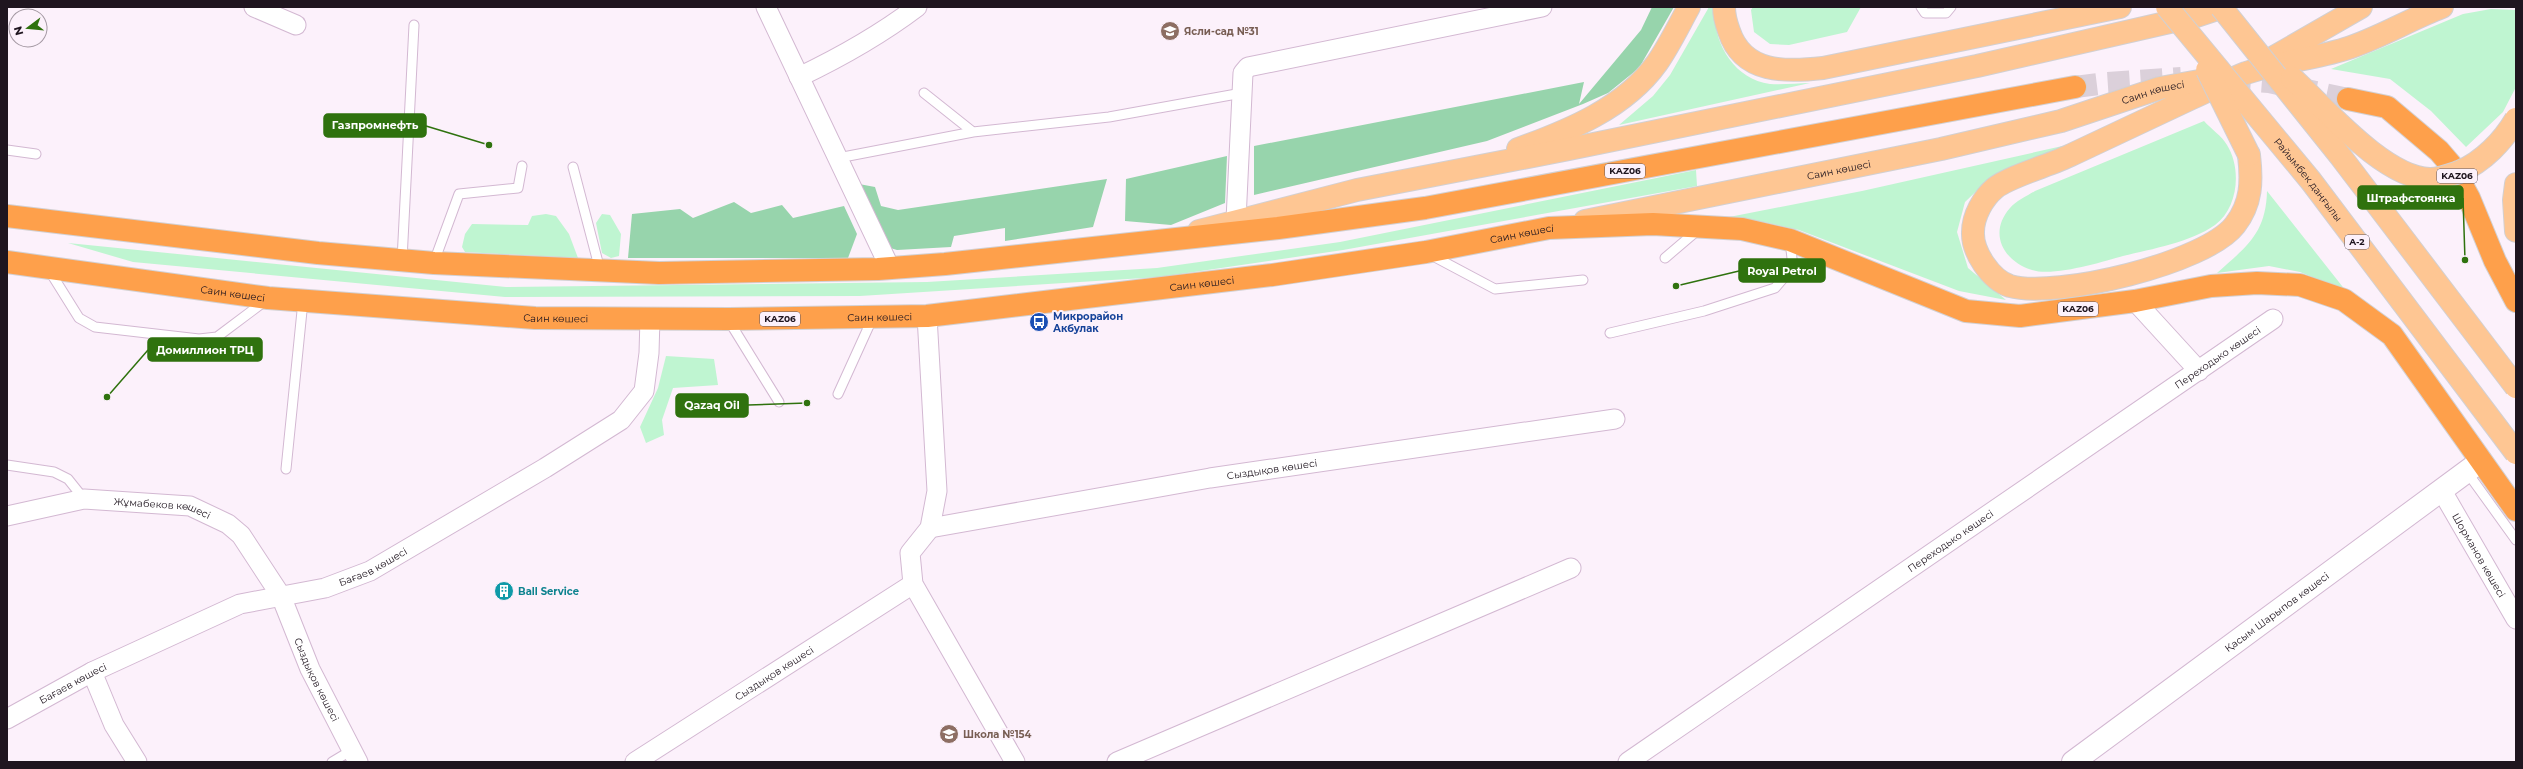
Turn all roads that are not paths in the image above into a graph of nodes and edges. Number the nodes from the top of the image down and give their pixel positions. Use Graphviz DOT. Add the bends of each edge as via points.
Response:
graph roads {
  1 [pos="254,7"];
  2 [pos="766,7"];
  3 [pos="917,7"];
  4 [pos="1542,7"];
  5 [pos="1689,7"];
  6 [pos="1724,7"];
  7 [pos="1921,7"];
  8 [pos="1951,7"];
  9 [pos="2120,7"];
  10 [pos="2168,7"];
  11 [pos="2222,7"];
  12 [pos="2361,7"];
  13 [pos="2442,7"];
  14 [pos="2085,11"];
  15 [pos="296,25"];
  16 [pos="414,25"];
  17 [pos="2241,30"];
  18 [pos="2190,37"];
  19 [pos="2246,73"];
  20 [pos="799,77"];
  21 [pos="2075,87"];
  22 [pos="924,92"];
  23 [pos="1242,93"];
  24 [pos="2348,99"];
  25 [pos="2516,119"];
  26 [pos="973,132"];
  27 [pos="7,150"];
  28 [pos="36,154"];
  29 [pos="838,158"];
  30 [pos="522,166"];
  31 [pos="573,167"];
  32 [pos="1458,170"];
  33 [pos="2516,184"];
  34 [pos="7,216"];
  35 [pos="1236,220"];
  36 [pos="1703,226"];
  37 [pos="1549,228"];
  38 [pos="2516,231"];
  39 [pos="1173,238"];
  40 [pos="1790,240"];
  41 [pos="1426,252"];
  42 [pos="1665,258"];
  43 [pos="402,260"];
  44 [pos="7,262"];
  45 [pos="434,263"];
  46 [pos="47,267"];
  47 [pos="890,268"];
  48 [pos="600,271"];
  49 [pos="1583,280"];
  50 [pos="268,298"];
  51 [pos="303,301"];
  52 [pos="2516,301"];
  53 [pos="2135,302"];
  54 [pos="927,316"];
  55 [pos="873,317"];
  56 [pos="650,318"];
  57 [pos="728,319"];
  58 [pos="2273,319"];
  59 [pos="1610,334"];
  60 [pos="2199,371"];
  61 [pos="2516,387"];
  62 [pos="838,394"];
  63 [pos="779,402"];
  64 [pos="1615,419"];
  65 [pos="2516,453"];
  66 [pos="7,465"];
  67 [pos="2474,467"];
  68 [pos="286,469"];
  69 [pos="2442,491"];
  70 [pos="84,499"];
  71 [pos="2516,510"];
  72 [pos="7,516"];
  73 [pos="930,528"];
  74 [pos="2516,540"];
  75 [pos="1571,568"];
  76 [pos="913,584"];
  77 [pos="281,596"];
  78 [pos="2516,619"];
  79 [pos="92,672"];
  80 [pos="7,719"];
  81 [pos="355,756"];
  82 [pos="137,762"];
  83 [pos="332,762"];
  84 [pos="635,762"];
  85 [pos="1015,762"];
  86 [pos="1117,762"];
  87 [pos="1628,762"];
  88 [pos="2073,762"];
  1 -- 15 [label="street"];
  2 -- 20 [label="street"];
  3 -- 20 [label="street" via="884,32 844,56"];
  4 -- 23 [label="street" via="1248,67 1243,73"];
  5 -- 32 [label="main road" via="1658,62 1629,93 1611,106 1579,124 1532,144"];
  6 -- 14 [label="main road" via="1732,41 1746,59 1761,65 1794,71 1823,68"];
  7 -- 8 [label="lane" via="1925,13 1946,13"];
  9 -- 14 [label="main road"];
  10 -- 18 [label="main road, Райымбек даңғылы, bridge"];
  11 -- 17 [label="main road, bridge"];
  11 -- 32 [label="main road" via="2196,16 1977,66"];
  12 -- 19 [label="main road, Саин көшесі"];
  13 -- 19 [label="main road" via="2347,48"];
  16 -- 43 [label="lane"];
  17 -- 25 [label="main road, bridge" via="2356,139 2383,162 2409,175 2430,179 2468,168 2490,151"];
  17 -- 61 [label="main road, bridge"];
  18 -- 19 [label="main road, bridge" via="2249,155 2251,192 2241,216 2224,237 2187,256 2090,284 2031,290 2007,285 1992,274 1981,260 1974,243 1973,230 1976,214 1986,197 1997,186 2048,167"];
  18 -- 65 [label="main road, Райымбек даңғылы / A-2, bridge" via="2311,181"];
  19 -- 37 [label="main road, Саин көшесі" via="2160,88 2061,120 1941,149"];
  20 -- 29 [label="street"];
  21 -- 39 [label="highway, KАZ06" via="1425,208 1278,228"];
  22 -- 26 [label="lane"];
  23 -- 26 [label="lane" via="1109,117"];
  23 -- 35 [label="street"];
  24 -- 52 [label="highway, KАZ06" via="2387,107 2417,130 2451,165 2469,198 2495,261"];
  26 -- 29 [label="lane"];
  27 -- 28 [label="lane"];
  29 -- 47 [label="street"];
  30 -- 45 [label="lane" via="518,188 459,194"];
  31 -- 48 [label="lane"];
  32 -- 35 [label="main road" via="1357,190"];
  33 -- 38 [label="main road"];
  34 -- 43 [label="highway, KАZ06" via="303,251"];
  35 -- 39 [label="main road"];
  36 -- 37 [label="highway, KАZ06" via="1653,224"];
  36 -- 40 [label="highway, KАZ06" via="1742,229"];
  36 -- 42 [label="lane"];
  37 -- 41 [label="highway, Саин көшесі / KАZ06"];
  39 -- 47 [label="highway, KАZ06"];
  40 -- 53 [label="highway, KАZ06" via="1966,311 2020,316"];
  40 -- 59 [label="lane" via="1793,267 1775,288 1704,311"];
  41 -- 49 [label="lane" via="1496,289"];
  41 -- 54 [label="highway, Саин көшесі / KАZ06" via="1272,275"];
  43 -- 45 [label="highway, KАZ06"];
  44 -- 46 [label="highway, Саин көшесі / KАZ06"];
  45 -- 48 [label="highway, KАZ06"];
  46 -- 50 [label="highway, Саин көшесі / KАZ06"];
  46 -- 50 [label="lane" via="79,318 95,327 200,339 217,337"];
  47 -- 48 [label="highway, KАZ06" via="659,273"];
  50 -- 51 [label="highway, Саин көшесі / KАZ06"];
  51 -- 56 [label="highway, Саин көшесі / KАZ06" via="535,318"];
  51 -- 68 [label="lane"];
  53 -- 60 [label="street"];
  53 -- 67 [label="highway, KАZ06" via="2211,286 2257,283 2300,285 2344,300 2392,335"];
  54 -- 55 [label="highway, Саин көшесі / KАZ06"];
  54 -- 73 [label="street" via="937,491"];
  55 -- 57 [label="highway, Саин көшесі / KАZ06"];
  55 -- 62 [label="lane"];
  56 -- 57 [label="highway, Саин көшесі / KАZ06"];
  56 -- 77 [label="street, Бағаев көшесі" via="644,392 621,420 370,571 325,588"];
  57 -- 63 [label="lane"];
  58 -- 60 [label="street, Переходько көшесі"];
  60 -- 87 [label="street, Переходько көшесі"];
  64 -- 73 [label="street, Сыздықов көшесі" via="1210,478"];
  66 -- 70 [label="lane" via="54,472 68,479"];
  67 -- 69 [label="street, Қасым Шарыпов көшесі"];
  67 -- 71 [label="highway, KАZ06"];
  67 -- 74 [label="lane"];
  69 -- 78 [label="street, Шорманов көшесі"];
  69 -- 88 [label="street, Қасым Шарыпов көшесі"];
  70 -- 72 [label="street, Жұмабеков көшесі"];
  70 -- 77 [label="street, Жұмабеков көшесі" via="190,506 228,524 241,535"];
  73 -- 76 [label="street" via="910,553"];
  75 -- 86 [label="street"];
  76 -- 84 [label="street, Сыздықов көшесі"];
  76 -- 85 [label="street"];
  77 -- 79 [label="street, Бағаев көшесі" via="240,604"];
  77 -- 81 [label="street, Сыздықов көшесі" via="310,669"];
  79 -- 80 [label="street, Бағаев көшесі"];
  79 -- 82 [label="street" via="114,725"];
  81 -- 83 [label="lane"];
}
